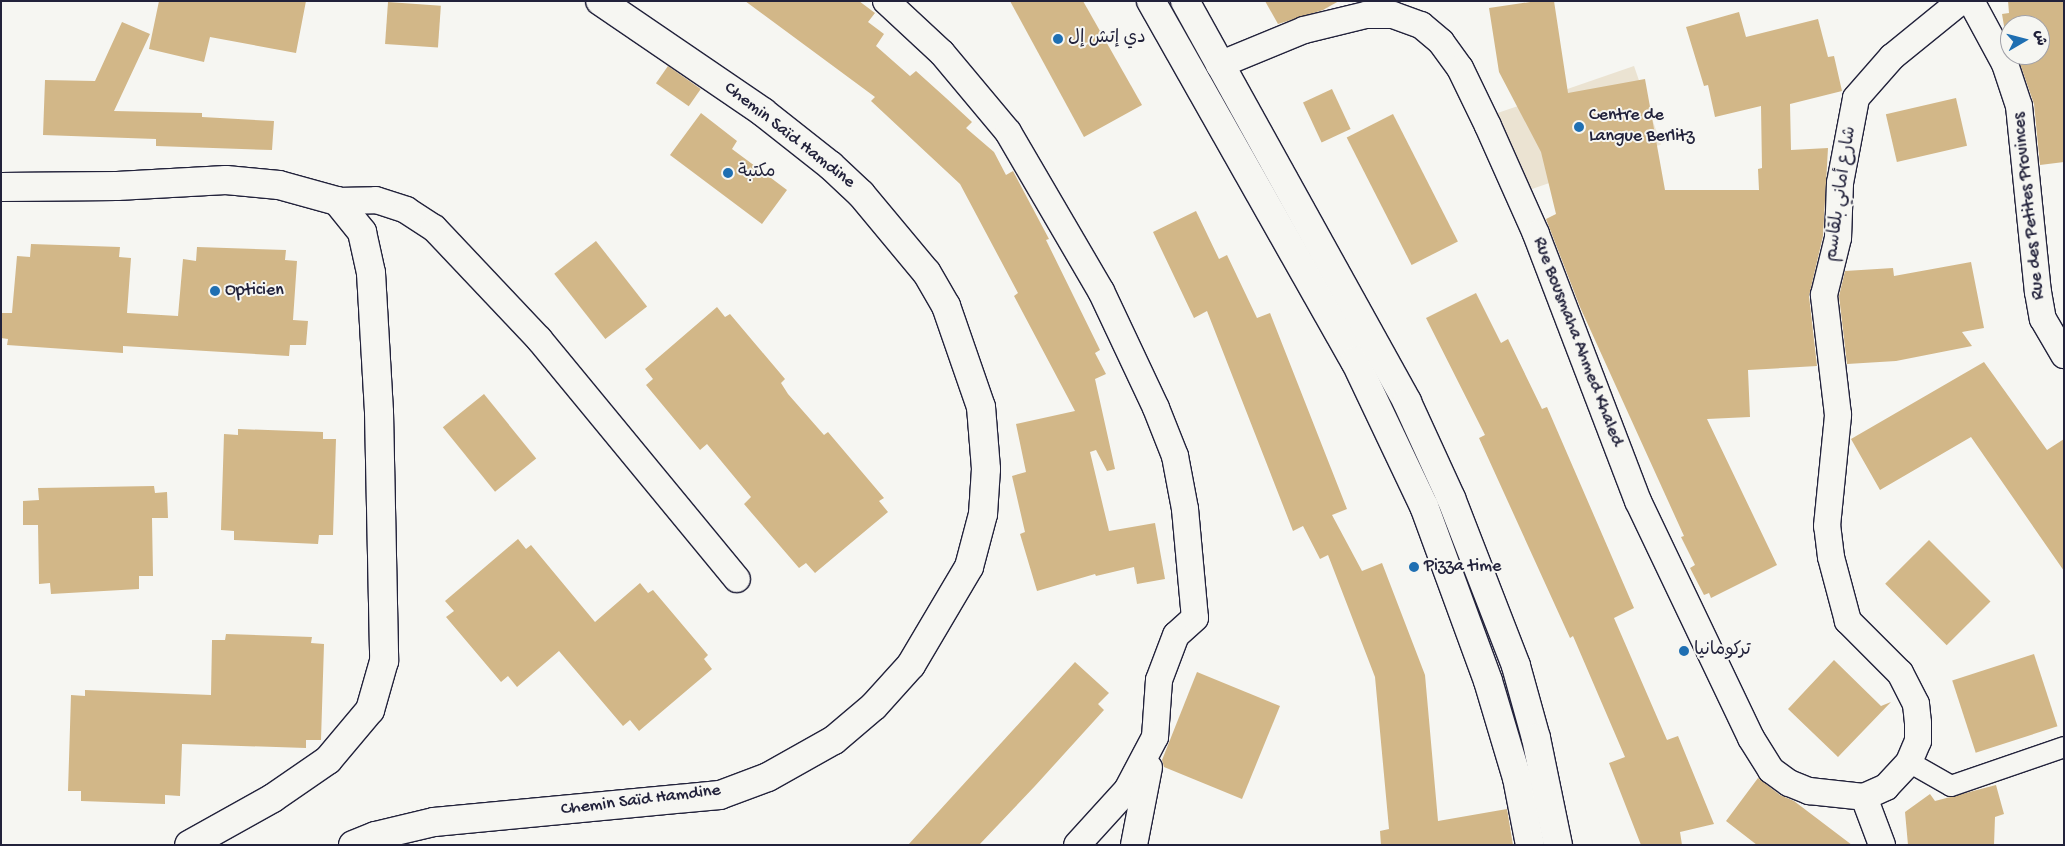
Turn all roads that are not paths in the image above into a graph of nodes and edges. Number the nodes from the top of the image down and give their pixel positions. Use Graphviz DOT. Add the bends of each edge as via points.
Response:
graph roads {
  1 [pos="600,1"];
  2 [pos="886,1"];
  3 [pos="1151,1"];
  4 [pos="1184,1"];
  5 [pos="1961,1"];
  6 [pos="1971,1"];
  7 [pos="1219,65"];
  8 [pos="1,188"];
  9 [pos="338,201"];
  10 [pos="2064,355"];
  11 [pos="736,579"];
  12 [pos="1155,738"];
  13 [pos="2064,747"];
  14 [pos="1909,762"];
  15 [pos="1864,797"];
  16 [pos="189,845"];
  17 [pos="353,845"];
  18 [pos="1077,845"];
  19 [pos="1134,845"];
  20 [pos="1530,845"];
  21 [pos="1558,845"];
  22 [pos="1882,845"];
  1 -- 17 [label="main road, Chemin Saïd Hamdine" via="764,112 830,164 868,201 926,272 946,306 981,407 986,469 983,514 969,567 912,665 874,706 834,740 768,777 720,794 434,822 374,836"];
  2 -- 12 [label="street" via="942,53 1008,132 1101,291 1175,456 1185,509 1195,618 1176,635 1159,680"];
  3 -- 20 [label="main road" via="1355,361 1424,506 1488,680 1517,778"];
  4 -- 7 [label="main road"];
  5 -- 14 [label="street, شارع أماني بلقاسم" via="1892,57 1856,98 1840,184 1838,238 1824,295 1838,414 1827,526 1832,557 1848,621 1900,673 1916,704 1918,741"];
  6 -- 10 [label="street, Rue des Petites Provinces" via="2005,64 2019,106 2038,292 2043,319"];
  7 -- 15 [label="street, Rue Bousmaha Ahmed Khaled" via="1304,30 1366,15 1393,15 1421,25 1441,42 1460,68 1496,144 1536,234 1638,501 1751,738 1771,770 1789,783 1808,791"];
  7 -- 21 [label="main road" via="1393,376 1452,498 1516,666 1536,738"];
  8 -- 9 [label="main road" via="226,180 279,185"];
  9 -- 11 [label="street" via="361,198 406,210 434,228 539,339"];
  9 -- 16 [label="main road" via="362,232 371,273 379,412 384,661 370,710 328,760 273,798"];
  12 -- 18 [label="street" via="1128,790"];
  12 -- 19 [label="street"];
  13 -- 14 [label="street" via="1952,786"];
  14 -- 15 [label="street, شارع أماني بلقاسم" via="1886,787"];
  15 -- 22 [label="street"];
}
